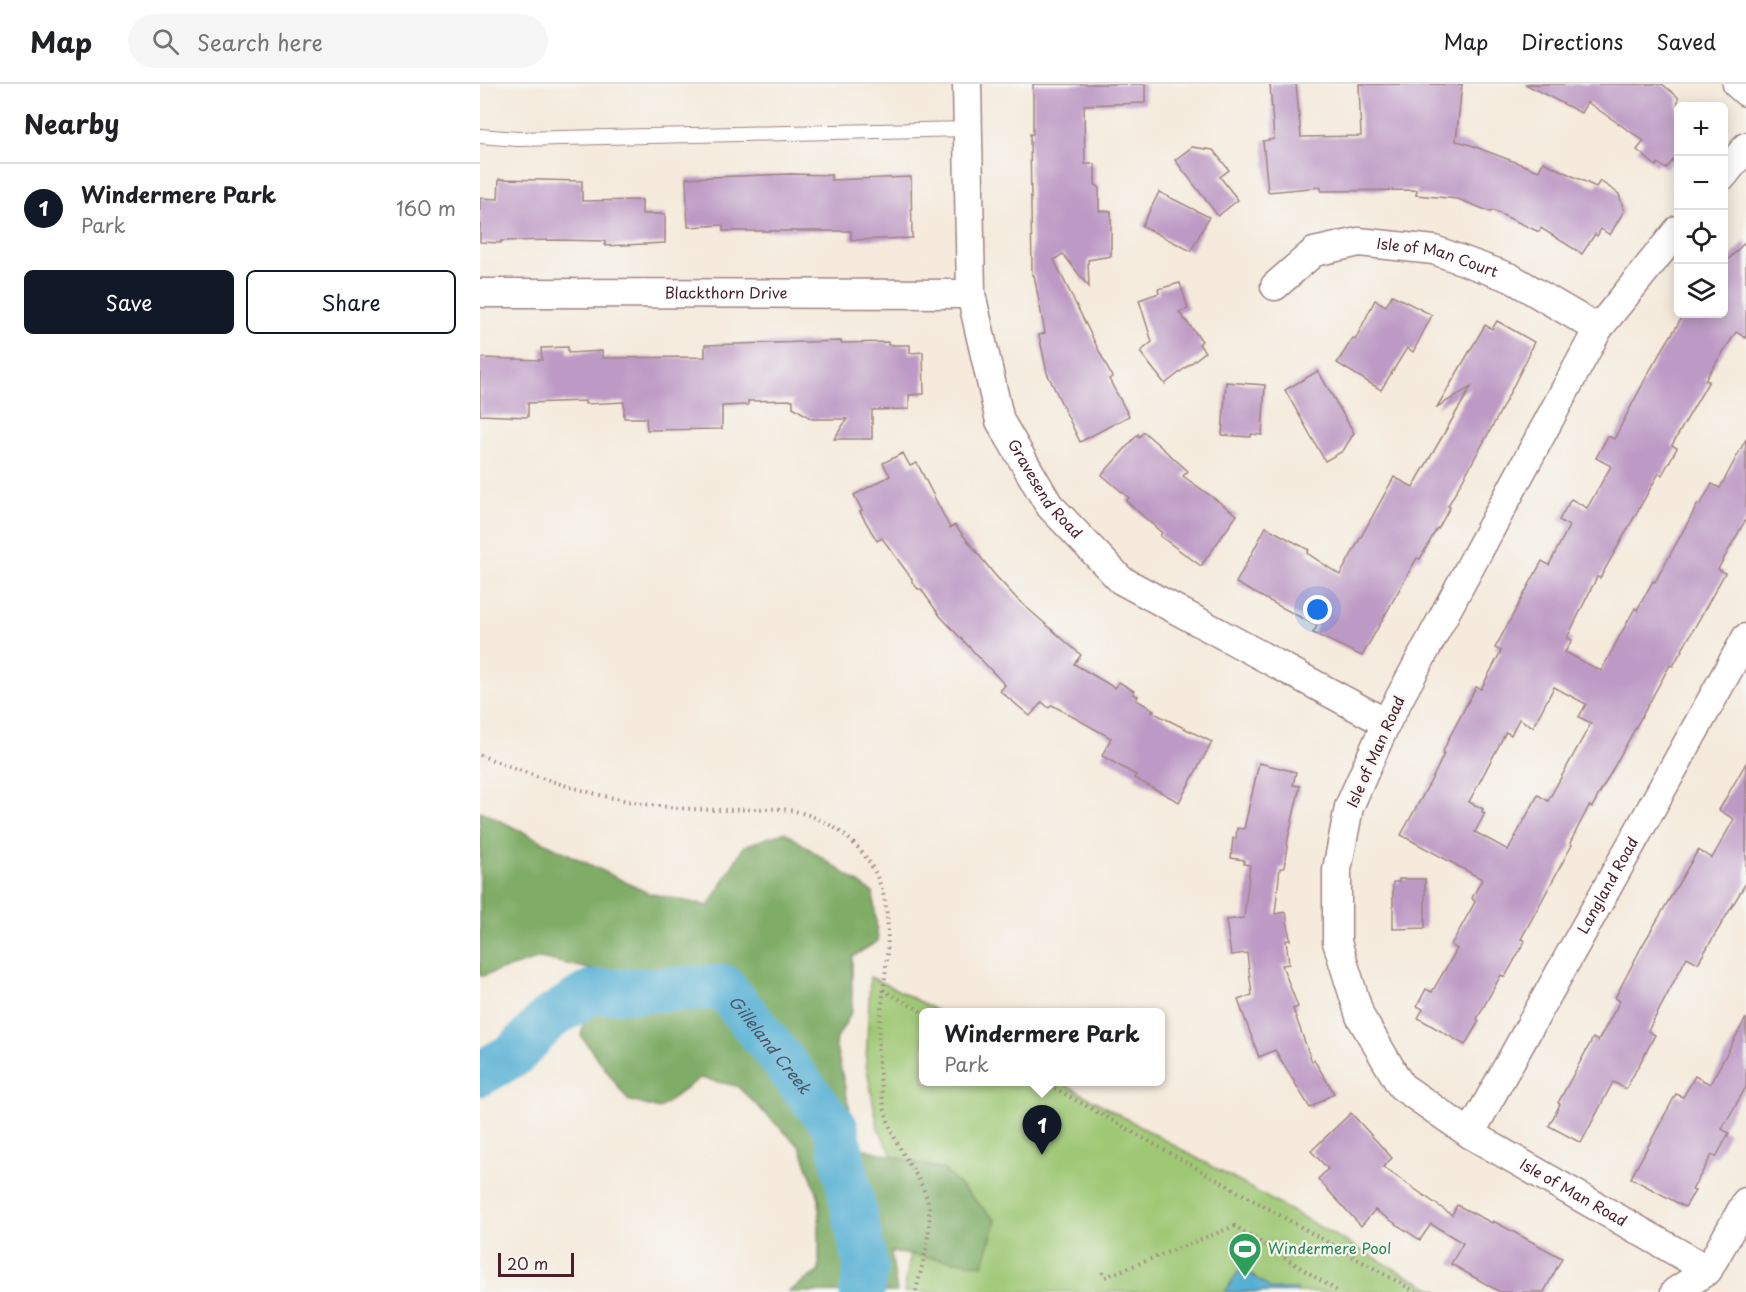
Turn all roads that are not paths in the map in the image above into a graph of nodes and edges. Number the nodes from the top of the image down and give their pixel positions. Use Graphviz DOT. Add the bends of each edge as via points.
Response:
graph roads {
  1 [pos="967,84"];
  2 [pos="1737,84"];
  3 [pos="1746,92"];
  4 [pos="967,129"];
  5 [pos="480,136"];
  6 [pos="1746,147"];
  7 [pos="1728,170"];
  8 [pos="1674,235"];
  9 [pos="1275,286"];
  10 [pos="480,293"];
  11 [pos="970,294"];
  12 [pos="1598,330"];
  13 [pos="1746,639"];
  14 [pos="1386,723"];
  15 [pos="1470,1134"];
  16 [pos="1746,1202"];
  17 [pos="1708,1270"];
  18 [pos="1675,1292"];
  1 -- 4 [label="street, Gravesend Road"];
  2 -- 3 [label="street"];
  4 -- 5 [label="lane" via="518,139"];
  4 -- 11 [label="street, Gravesend Road"];
  6 -- 7 [label="street"];
  8 -- 12 [label="street, Isle of Man Road"];
  9 -- 12 [label="street, Isle of Man Court" via="1314,252 1359,242 1434,250 1511,279"];
  10 -- 11 [label="street, Blackthorn Drive"];
  11 -- 14 [label="street, Gravesend Road" via="1000,421 1049,505 1121,580"];
  12 -- 14 [label="street, Isle of Man Road"];
  13 -- 15 [label="street, Langland Road"];
  14 -- 15 [label="street, Isle of Man Road" via="1349,807 1337,870 1337,942 1360,1016 1401,1086"];
  15 -- 17 [label="street, Isle of Man Road"];
  16 -- 17 [label="street"];
  17 -- 18 [label="street"];
}
